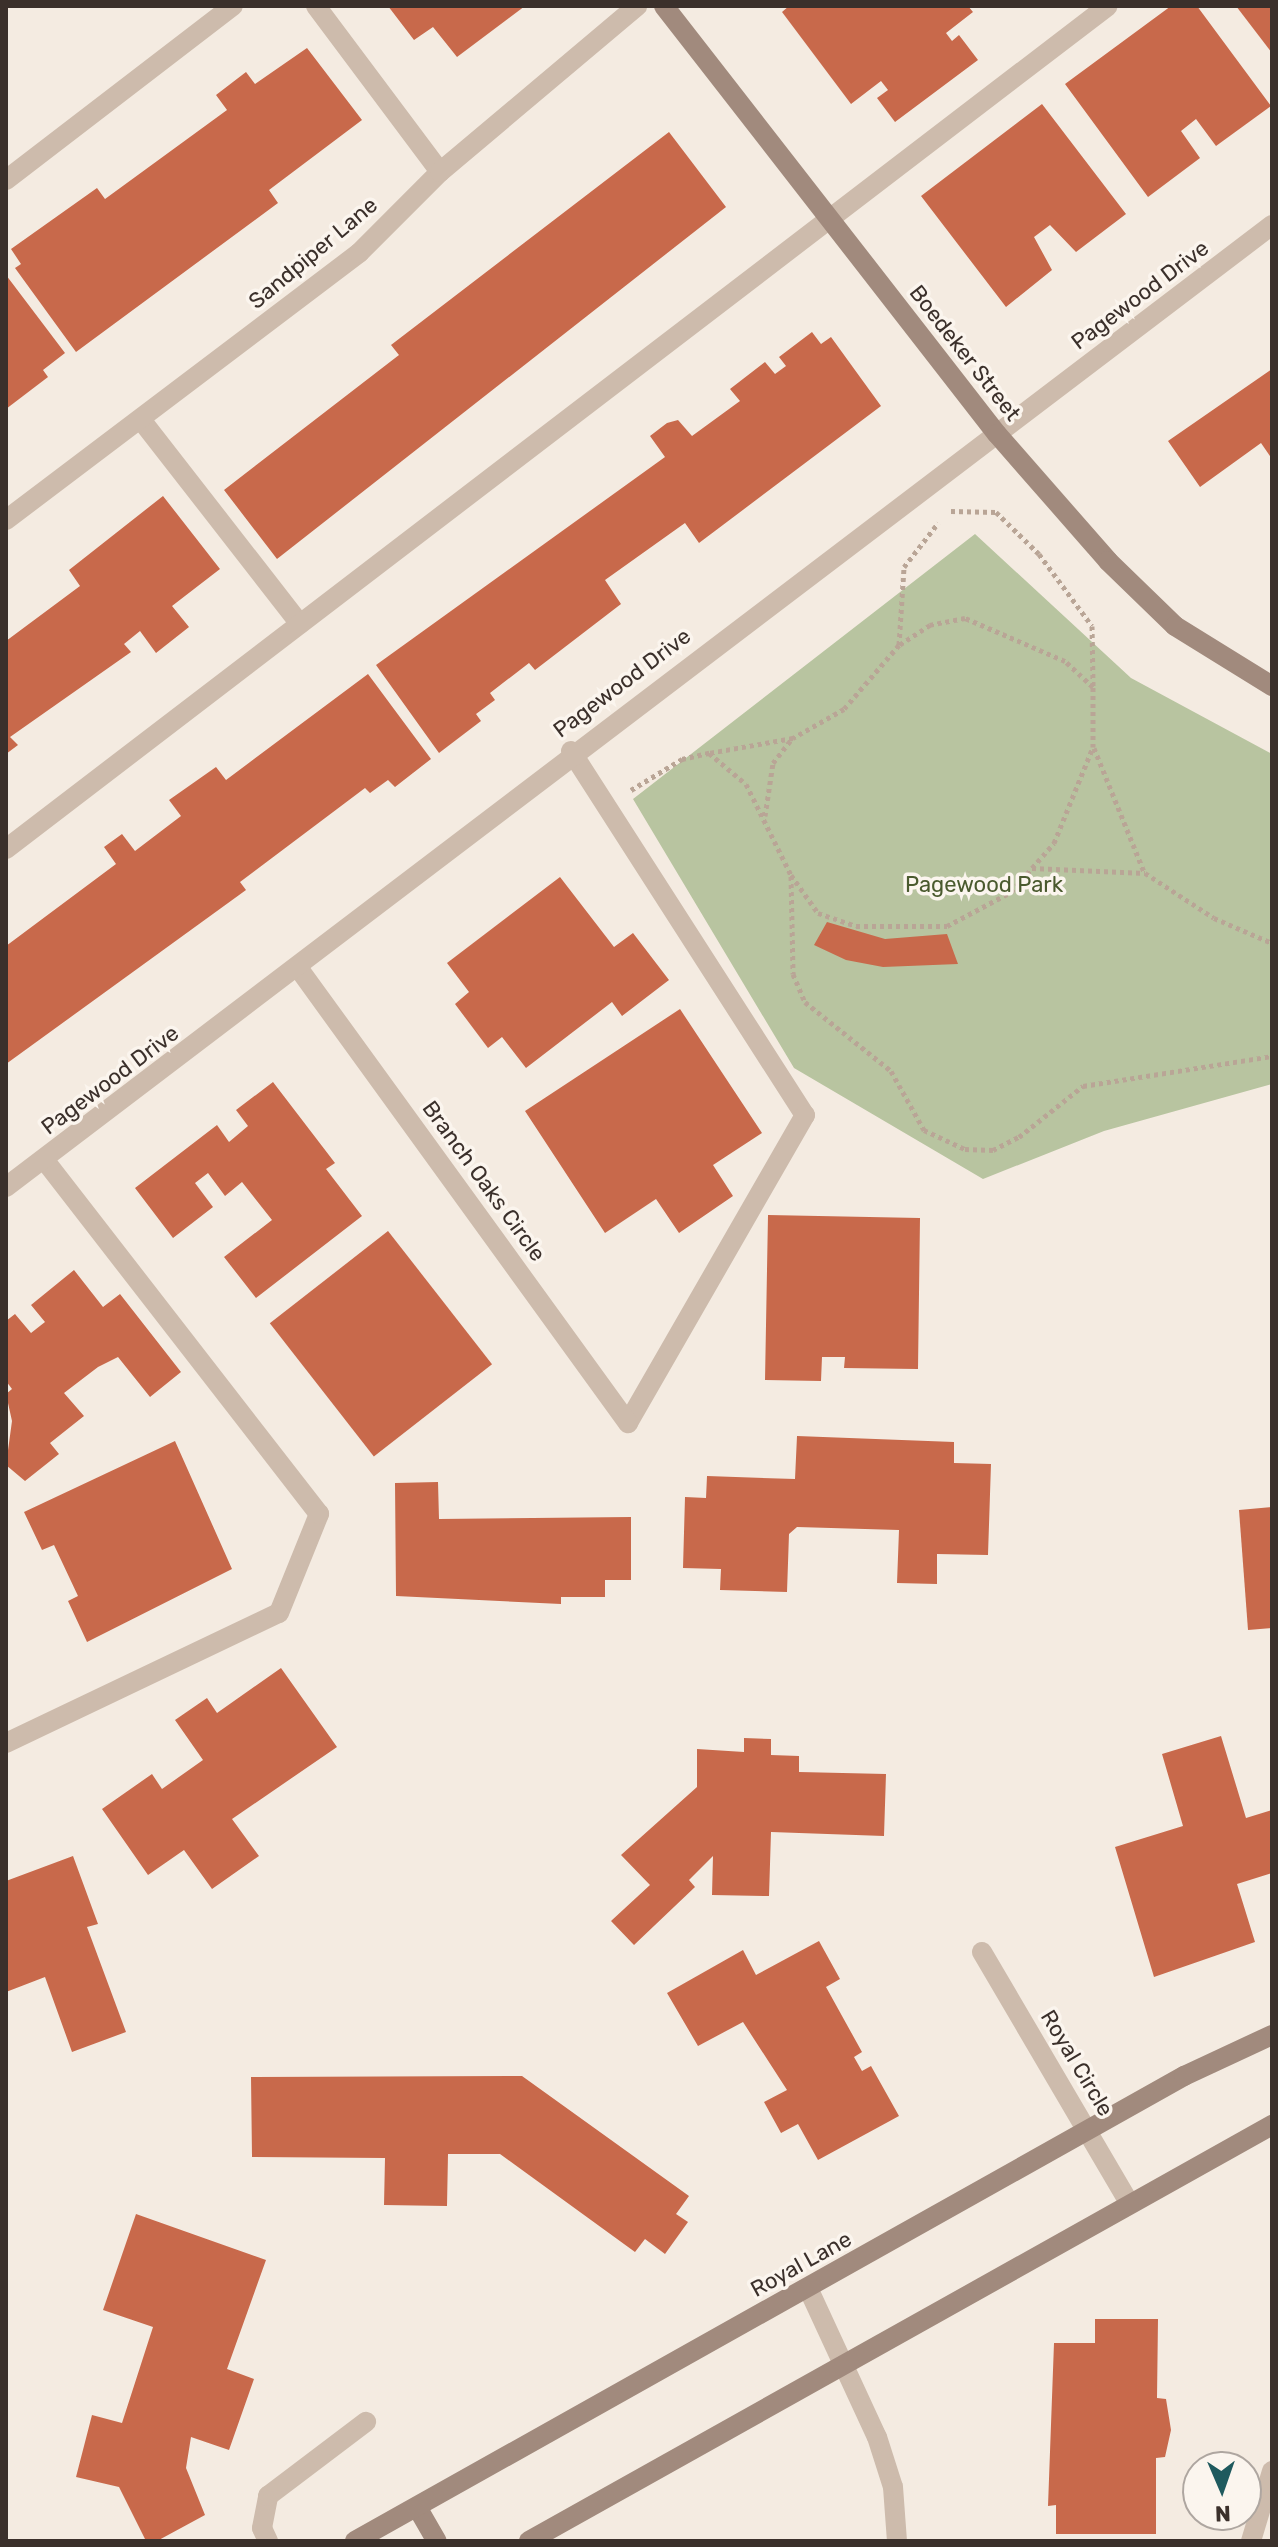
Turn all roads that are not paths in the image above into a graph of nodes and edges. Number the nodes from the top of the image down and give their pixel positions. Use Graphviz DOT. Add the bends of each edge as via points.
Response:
graph roads {
  1 [pos="233,6"];
  2 [pos="316,6"];
  3 [pos="637,6"];
  4 [pos="664,6"];
  5 [pos="1108,6"];
  6 [pos="440,172"];
  7 [pos="6,180"];
  8 [pos="831,221"];
  9 [pos="1272,225"];
  10 [pos="142,421"];
  11 [pos="997,434"];
  12 [pos="6,520"];
  13 [pos="300,624"];
  14 [pos="1272,686"];
  15 [pos="571,751"];
  16 [pos="6,849"];
  17 [pos="299,969"];
  18 [pos="44,1159"];
  19 [pos="6,1187"];
  20 [pos="6,1743"];
  21 [pos="982,1952"];
  22 [pos="1272,2035"];
  23 [pos="1272,2125"];
  24 [pos="1090,2130"];
  25 [pos="1128,2201"];
  26 [pos="808,2288"];
  27 [pos="847,2361"];
  28 [pos="366,2422"];
  29 [pos="1272,2471"];
  30 [pos="417,2507"];
  31 [pos="268,2541"];
  32 [pos="355,2541"];
  33 [pos="437,2541"];
  34 [pos="529,2541"];
  35 [pos="897,2541"];
  36 [pos="1251,2541"];
  1 -- 7 [label="street"];
  2 -- 6 [label="street"];
  3 -- 6 [label="street, Sandpiper Lane"];
  4 -- 8 [label="main road, Boedeker Street"];
  5 -- 8 [label="street"];
  6 -- 10 [label="street, Sandpiper Lane" via="359,253"];
  8 -- 11 [label="main road, Boedeker Street"];
  8 -- 13 [label="street"];
  9 -- 11 [label="street, Pagewood Drive"];
  10 -- 12 [label="street, Sandpiper Lane"];
  10 -- 13 [label="street"];
  11 -- 14 [label="main road, Boedeker Street" via="1175,626"];
  11 -- 15 [label="street, Pagewood Drive"];
  13 -- 16 [label="street"];
  15 -- 17 [label="street, Pagewood Drive"];
  15 -- 17 [label="street, Branch Oaks Circle" via="805,1115 628,1423"];
  17 -- 18 [label="street, Pagewood Drive"];
  18 -- 19 [label="street, Pagewood Drive"];
  18 -- 20 [label="street" via="319,1514 279,1613"];
  21 -- 24 [label="street, Royal Circle"];
  22 -- 24 [label="main road, Royal Lane"];
  23 -- 25 [label="main road"];
  24 -- 25 [label="street, Royal Circle"];
  24 -- 26 [label="main road, Royal Lane"];
  25 -- 27 [label="main road"];
  26 -- 27 [label="street"];
  26 -- 30 [label="main road, Royal Lane"];
  27 -- 34 [label="main road"];
  27 -- 35 [label="street" via="893,2487"];
  28 -- 31 [label="street" via="268,2496 262,2528"];
  29 -- 36 [label="street"];
  30 -- 32 [label="main road, Royal Lane"];
  30 -- 33 [label="main road"];
}
